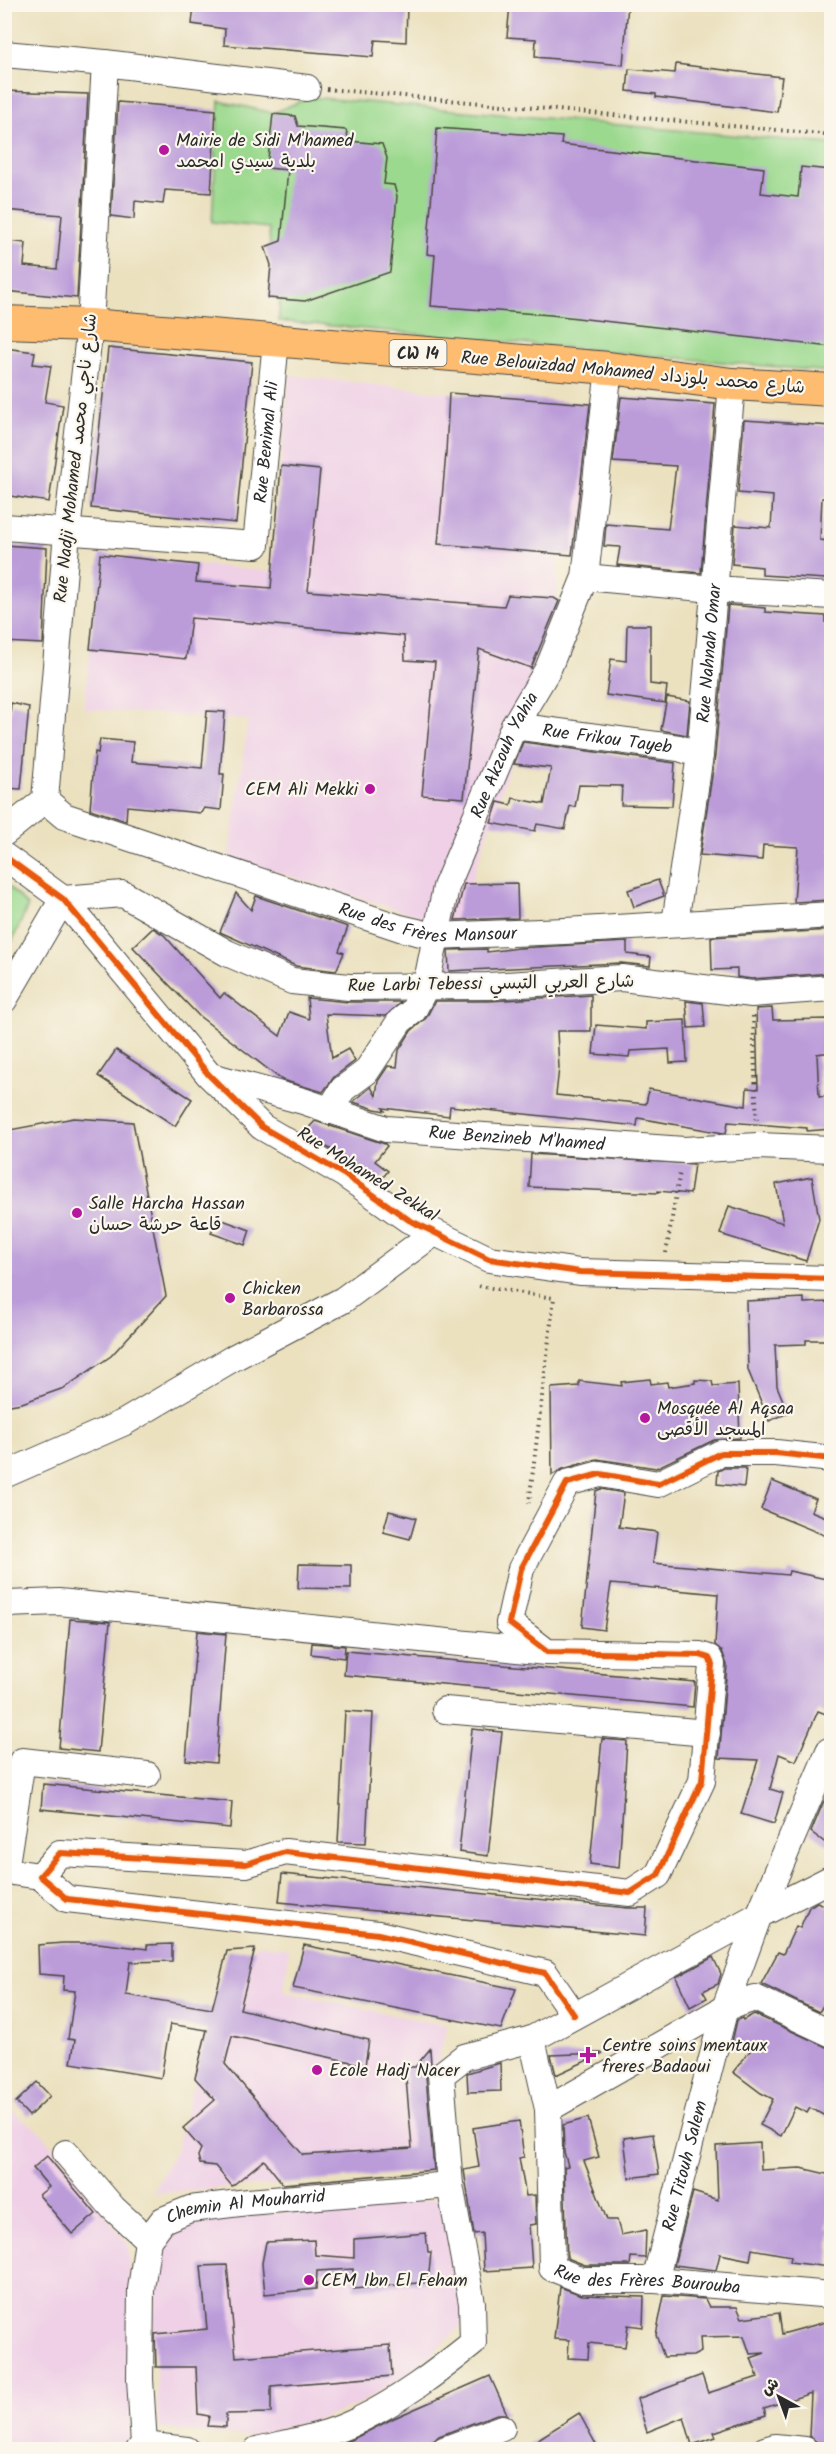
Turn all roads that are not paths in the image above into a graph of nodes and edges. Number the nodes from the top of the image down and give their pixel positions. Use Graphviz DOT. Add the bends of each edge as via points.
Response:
graph roads {
  1 [pos="4,54"];
  2 [pos="105,63"];
  3 [pos="307,88"];
  4 [pos="4,322"];
  5 [pos="90,325"];
  6 [pos="276,341"];
  7 [pos="609,368"];
  8 [pos="732,384"];
  9 [pos="831,390"];
  10 [pos="4,527"];
  11 [pos="67,532"];
  12 [pos="585,577"];
  13 [pos="714,589"];
  14 [pos="831,596"];
  15 [pos="514,726"];
  16 [pos="700,755"];
  17 [pos="45,800"];
  18 [pos="4,833"];
  19 [pos="4,856"];
  20 [pos="63,899"];
  21 [pos="831,915"];
  22 [pos="675,923"];
  23 [pos="434,936"];
  24 [pos="426,986"];
  25 [pos="831,988"];
  26 [pos="4,1000"];
  27 [pos="209,1075"];
  28 [pos="329,1111"];
  29 [pos="831,1149"];
  30 [pos="434,1233"];
  31 [pos="831,1279"];
  32 [pos="831,1459"];
  33 [pos="4,1474"];
  34 [pos="4,1606"];
  35 [pos="547,1652"];
  36 [pos="445,1710"];
  37 [pos="707,1733"];
  38 [pos="830,1749"];
  39 [pos="147,1775"];
  40 [pos="40,1876"];
  41 [pos="831,1878"];
  42 [pos="759,1915"];
  43 [pos="726,2008"];
  44 [pos="574,2015"];
  45 [pos="831,2034"];
  46 [pos="531,2039"];
  47 [pos="548,2109"];
  48 [pos="66,2153"];
  49 [pos="450,2186"];
  50 [pos="148,2240"];
  51 [pos="655,2280"];
  52 [pos="831,2295"];
  53 [pos="502,2428"];
  54 [pos="141,2447"];
  55 [pos="187,2450"];
  56 [pos="257,2450"];
  57 [pos="444,2450"];
  58 [pos="765,2450"];
  59 [pos="805,2450"];
  1 -- 2 [label="street"];
  2 -- 3 [label="street"];
  2 -- 5 [label="street, Rue Nadji Mohamed شارع ناجي محمد"];
  4 -- 5 [label="main road, Rue Belouizdad Mohamed شارع محمد بلوزداد / CW 14"];
  5 -- 6 [label="main road, Rue Belouizdad Mohamed شارع محمد بلوزداد / CW 14"];
  5 -- 11 [label="street, Rue Nadji Mohamed شارع ناجي محمد"];
  6 -- 7 [label="main road, Rue Belouizdad Mohamed شارع محمد بلوزداد / CW 14"];
  6 -- 11 [label="street, Rue Benimal Ali" via="256,545"];
  7 -- 8 [label="main road, Rue Belouizdad Mohamed شارع محمد بلوزداد / CW 14"];
  7 -- 12 [label="street, Rue Akzouh Yahia"];
  8 -- 9 [label="main road, Rue Belouizdad Mohamed شارع محمد بلوزداد / CW 14"];
  8 -- 13 [label="street, Rue Nahnah Omar"];
  10 -- 11 [label="street"];
  11 -- 17 [label="street, Rue Nadji Mohamed شارع ناجي محمد"];
  12 -- 13 [label="street"];
  12 -- 15 [label="street, Rue Akzouh Yahia" via="548,669"];
  13 -- 14 [label="street"];
  13 -- 16 [label="street, Rue Nahnah Omar"];
  15 -- 16 [label="street, Rue Frikou Tayeb" via="679,748"];
  15 -- 23 [label="street, Rue Akzouh Yahia" via="446,887"];
  16 -- 22 [label="street, Rue Nahnah Omar"];
  17 -- 18 [label="street"];
  17 -- 23 [label="street, Rue des Frères Mansour" via="64,816"];
  19 -- 20 [label="street, Rue Mohamed Zekkal"];
  20 -- 24 [label="street, Rue Larbi Tebessi شارع العربي التبسي" via="123,894 227,953 292,981 349,987"];
  20 -- 26 [label="street"];
  20 -- 27 [label="street, Rue Mohamed Zekkal"];
  21 -- 22 [label="street, Rue des Frères Mansour"];
  22 -- 23 [label="street, Rue des Frères Mansour"];
  23 -- 24 [label="street, Rue Akzouh Yahia"];
  24 -- 25 [label="street, Rue Larbi Tebessi شارع العربي التبسي" via="622,978 752,994"];
  24 -- 28 [label="street, Rue Akzouh Yahia" via="413,1011 400,1021 366,1072 343,1089"];
  27 -- 28 [label="street, Rue Benzineb M'hamed"];
  27 -- 30 [label="street, Rue Mohamed Zekkal" via="262,1127"];
  28 -- 29 [label="street, Rue Benzineb M'hamed" via="386,1129 684,1150 758,1146"];
  30 -- 31 [label="street, Rue Mohamed Zekkal" via="489,1259 580,1272"];
  30 -- 33 [label="street" via="343,1300 235,1357 125,1422"];
  32 -- 35 [label="street" via="721,1452 658,1484 600,1474 567,1483 521,1569 509,1623"];
  34 -- 35 [label="street" via="58,1602"];
  35 -- 37 [label="street" via="709,1658 712,1664"];
  36 -- 37 [label="street"];
  37 -- 40 [label="street" via="702,1781 663,1865 657,1875 630,1893 285,1852 246,1864 60,1853"];
  38 -- 42 [label="street, Rue Titouh Salem"];
  39 -- 40 [label="street" via="22,1761 4,1871"];
  40 -- 44 [label="street" via="67,1899 378,1934 545,1973"];
  41 -- 42 [label="street"];
  42 -- 43 [label="street, Rue Titouh Salem"];
  42 -- 44 [label="street"];
  43 -- 45 [label="street" via="755,1998"];
  43 -- 47 [label="street"];
  43 -- 51 [label="street, Rue Titouh Salem"];
  44 -- 46 [label="street"];
  46 -- 47 [label="street, Rue des Frères Bourouba"];
  46 -- 49 [label="street" via="464,2057 441,2076"];
  47 -- 51 [label="street, Rue des Frères Bourouba" via="552,2268 582,2280"];
  48 -- 50 [label="street" via="113,2208"];
  49 -- 50 [label="street, Chemin Al Mouharrid" via="190,2210 163,2220"];
  49 -- 56 [label="street" via="472,2303 472,2343 425,2381 358,2421"];
  50 -- 54 [label="street, Chemin Al Mouharrid" via="141,2289"];
  51 -- 52 [label="street, Rue des Frères Bourouba"];
  53 -- 57 [label="street"];
  54 -- 55 [label="street, Chemin Al Mouharrid"];
  58 -- 59 [label="street"];
}
